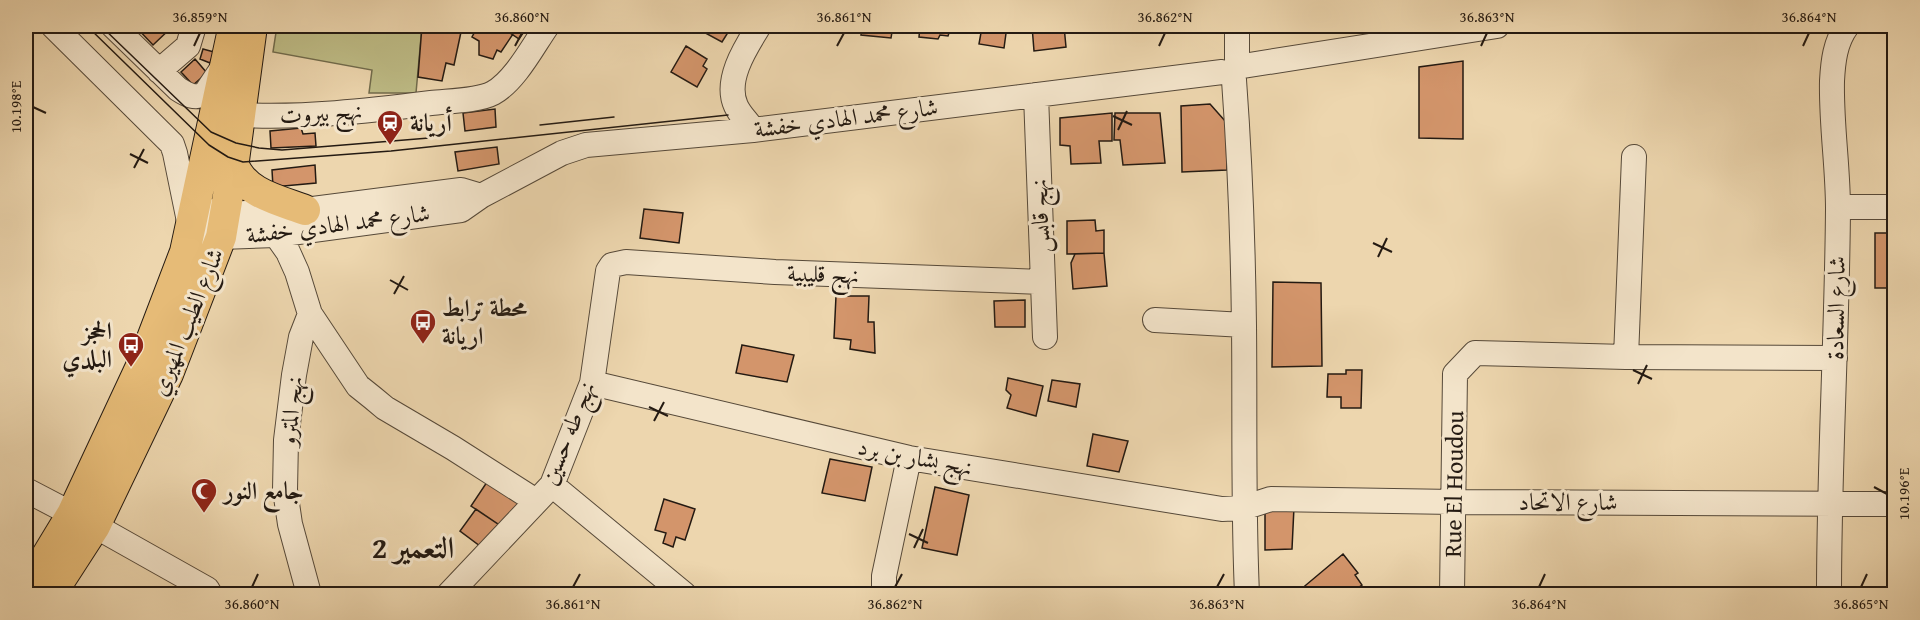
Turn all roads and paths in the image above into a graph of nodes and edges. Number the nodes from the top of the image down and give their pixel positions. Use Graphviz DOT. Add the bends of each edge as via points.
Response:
graph roads {
  1 [pos="53,26"];
  2 [pos="113,26"];
  3 [pos="194,26"];
  4 [pos="233,26"];
  5 [pos="252,26"];
  6 [pos="547,26"];
  7 [pos="759,26"];
  8 [pos="1237,26"];
  9 [pos="1497,26"];
  10 [pos="1847,26"];
  11 [pos="227,60"];
  12 [pos="1234,69"];
  13 [pos="159,70"];
  14 [pos="1036,95"];
  15 [pos="240,115"];
  16 [pos="753,130"];
  17 [pos="1634,157"];
  18 [pos="233,163"];
  19 [pos="481,196"];
  20 [pos="1838,207"];
  21 [pos="1894,207"];
  22 [pos="305,210"];
  23 [pos="193,220"];
  24 [pos="223,225"];
  25 [pos="276,235"];
  26 [pos="608,271"];
  27 [pos="1042,282"];
  28 [pos="310,314"];
  29 [pos="1155,320"];
  30 [pos="1244,325"];
  31 [pos="1045,337"];
  32 [pos="1626,357"];
  33 [pos="1835,358"];
  34 [pos="592,383"];
  35 [pos="909,458"];
  36 [pos="26,490"];
  37 [pos="544,493"];
  38 [pos="1454,502"];
  39 [pos="1829,503"];
  40 [pos="1894,504"];
  41 [pos="1243,508"];
  42 [pos="83,520"];
  43 [pos="26,590"];
  44 [pos="51,594"];
  45 [pos="210,594"];
  46 [pos="309,594"];
  47 [pos="449,594"];
  48 [pos="684,594"];
  49 [pos="884,594"];
  50 [pos="1247,594"];
  51 [pos="1452,594"];
  52 [pos="1829,594"];
  1 -- 23 [label="street" via="172,144"];
  2 -- 13 [label="street"];
  3 -- 13 [label="street" via="188,46"];
  4 -- 11 [label="main road, شارع الطيب المهيري"];
  5 -- 15 [label="main road, شارع الطيب المهيري"];
  6 -- 15 [label="street, نهج بيروت" via="509,80 491,94 335,115"];
  7 -- 16 [label="street" via="738,64 733,97"];
  8 -- 12 [label="street"];
  9 -- 12 [label="street, شارع محمد الهادي خفشة"];
  10 -- 20 [label="street, شارع السعادة" via="1835,52 1832,82"];
  11 -- 13 [label="street" via="200,97 185,94"];
  11 -- 23 [label="main road, شارع الطيب المهيري"];
  12 -- 14 [label="street, شارع محمد الهادي خفشة"];
  12 -- 30 [label="street"];
  14 -- 16 [label="street, شارع محمد الهادي خفشة"];
  14 -- 27 [label="street, نهج قابس"];
  15 -- 18 [label="main road, شارع الطيب المهيري"];
  16 -- 19 [label="street, شارع محمد الهادي خفشة" via="586,145 562,153"];
  17 -- 32 [label="street"];
  18 -- 22 [label="main road" via="241,179 256,191"];
  18 -- 24 [label="main road, شارع الطيب المهيري"];
  19 -- 22 [label="street, شارع محمد الهادي خفشة" via="462,190"];
  19 -- 25 [label="street, شارع محمد الهادي خفشة" via="460,210"];
  20 -- 21 [label="street"];
  20 -- 33 [label="street, شارع السعادة"];
  22 -- 24 [label="street, شارع محمد الهادي خفشة"];
  23 -- 24 [label="street, شارع محمد الهادي خفشة"];
  23 -- 42 [label="main road, شارع الطيب المهيري" via="185,252"];
  24 -- 25 [label="street, شارع محمد الهادي خفشة"];
  24 -- 42 [label="main road, شارع الطيب المهيري" via="168,374"];
  25 -- 28 [label="street" via="297,272"];
  26 -- 27 [label="street, نهج قليبية" via="612,265 626,261 775,272"];
  26 -- 34 [label="street, نهج طه حسين"];
  27 -- 31 [label="street, نهج قابس"];
  28 -- 37 [label="street" via="358,386 385,408 453,448"];
  28 -- 46 [label="street, نهج المترو" via="294,375 285,490"];
  29 -- 30 [label="street"];
  30 -- 41 [label="street"];
  32 -- 33 [label="street"];
  32 -- 38 [label="street, Rue El Houdou" via="1475,353 1455,374"];
  33 -- 39 [label="street, شارع السعادة"];
  34 -- 35 [label="street, نهج بشار بن برد"];
  34 -- 37 [label="street, نهج طه حسين"];
  35 -- 41 [label="street, نهج بشار بن برد" via="1200,506"];
  35 -- 49 [label="street" via="884,576"];
  36 -- 42 [label="street"];
  37 -- 47 [label="street, نهج طه حسين"];
  37 -- 48 [label="street"];
  38 -- 39 [label="street, شارع الاتحاد"];
  38 -- 41 [label="street, شارع الاتحاد" via="1271,499"];
  38 -- 51 [label="street, Rue El Houdou"];
  39 -- 40 [label="street, شارع الاتحاد"];
  39 -- 52 [label="street, شارع السعادة"];
  41 -- 50 [label="street"];
  42 -- 43 [label="main road, شارع الطيب المهيري"];
  42 -- 44 [label="main road, شارع الطيب المهيري"];
  42 -- 45 [label="street"];
}
